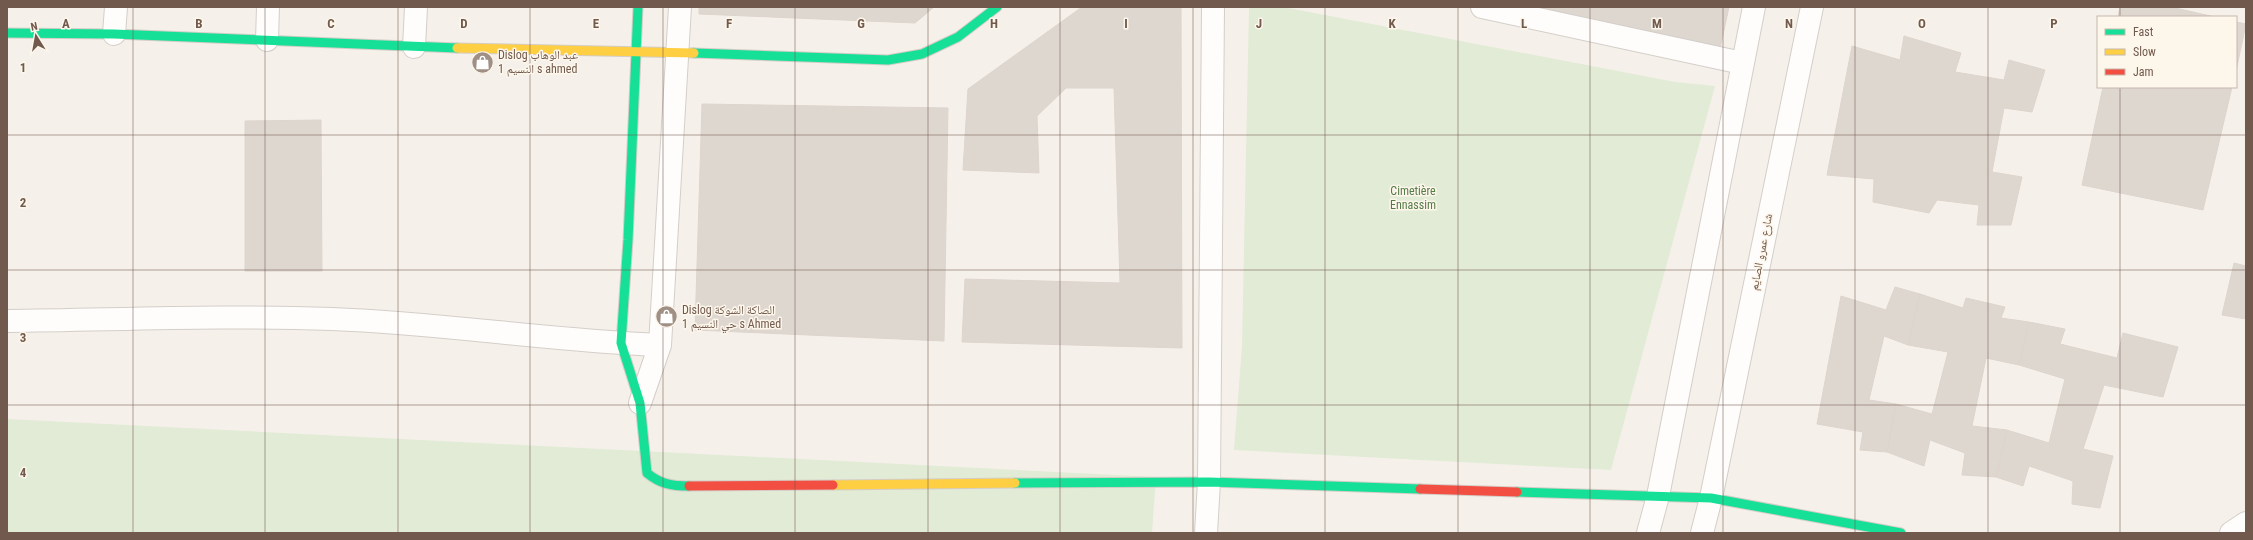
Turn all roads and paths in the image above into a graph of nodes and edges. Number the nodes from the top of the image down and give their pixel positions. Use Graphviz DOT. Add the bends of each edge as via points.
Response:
graph roads {
  1 [pos="116,7"];
  2 [pos="268,7"];
  3 [pos="416,7"];
  4 [pos="638,7"];
  5 [pos="680,7"];
  6 [pos="997,7"];
  7 [pos="1214,7"];
  8 [pos="1482,7"];
  9 [pos="1754,7"];
  10 [pos="1812,7"];
  11 [pos="7,33"];
  12 [pos="114,34"];
  13 [pos="266,40"];
  14 [pos="414,47"];
  15 [pos="637,51"];
  16 [pos="678,54"];
  17 [pos="1742,63"];
  18 [pos="7,321"];
  19 [pos="621,344"];
  20 [pos="660,345"];
  21 [pos="640,403"];
  22 [pos="1209,482"];
  23 [pos="1658,496"];
  24 [pos="1711,498"];
  25 [pos="2246,523"];
  26 [pos="1206,533"];
  27 [pos="1648,533"];
  28 [pos="1702,533"];
  29 [pos="1901,533"];
  30 [pos="2231,533"];
  1 -- 12 [label="street"];
  2 -- 13 [label="street"];
  3 -- 14 [label="street"];
  4 -- 15 [label="street"];
  5 -- 16 [label="street"];
  6 -- 16 [label="street" via="958,37 922,54 888,60"];
  7 -- 22 [label="street"];
  8 -- 17 [label="street"];
  9 -- 17 [label="street"];
  10 -- 24 [label="street, شارع عمرو الصايم"];
  11 -- 12 [label="street"];
  12 -- 13 [label="street"];
  13 -- 14 [label="street"];
  14 -- 15 [label="street"];
  15 -- 16 [label="street"];
  15 -- 19 [label="street"];
  16 -- 20 [label="street"];
  17 -- 23 [label="street"];
  18 -- 19 [label="street" via="332,319"];
  19 -- 20 [label="street"];
  19 -- 21 [label="street"];
  20 -- 21 [label="street"];
  21 -- 22 [label="street" via="647,473 656,481 673,486"];
  22 -- 23 [label="street"];
  22 -- 26 [label="street"];
  23 -- 24 [label="street"];
  23 -- 27 [label="street"];
  24 -- 28 [label="street, شارع عمرو الصايم"];
  24 -- 29 [label="street"];
  25 -- 30 [label="street"];
}
